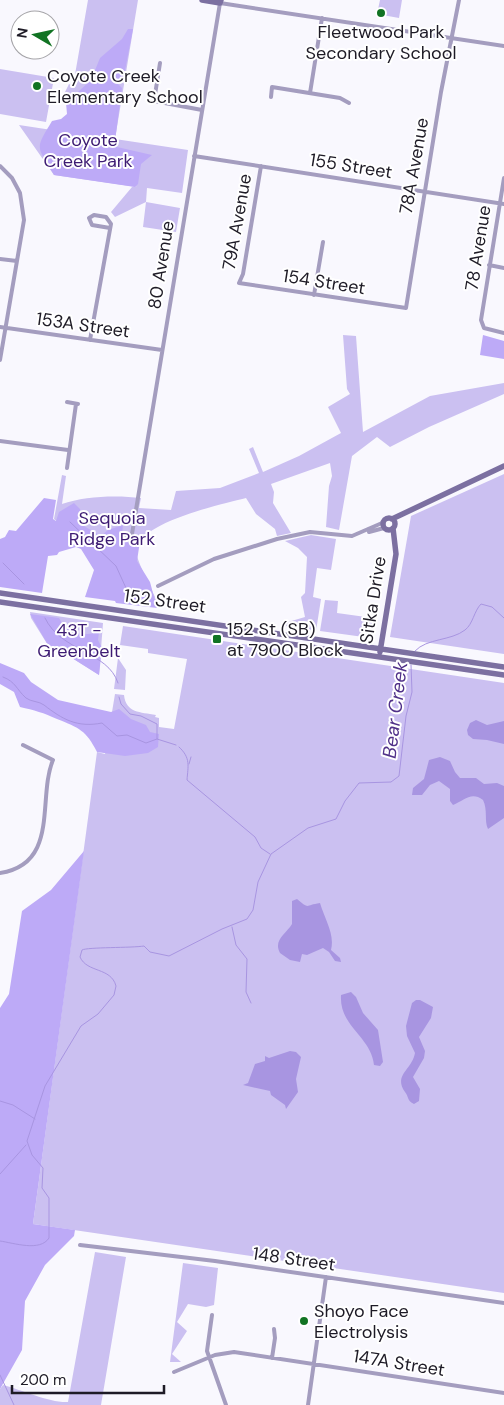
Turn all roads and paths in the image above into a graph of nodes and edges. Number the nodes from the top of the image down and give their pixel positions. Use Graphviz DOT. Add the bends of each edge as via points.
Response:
graph roads {
  1 [pos="202,0"];
  2 [pos="459,0"];
  3 [pos="220,1"];
  4 [pos="322,18"];
  5 [pos="453,38"];
  6 [pos="504,46"];
  7 [pos="160,63"];
  8 [pos="310,93"];
  9 [pos="270,97"];
  10 [pos="349,103"];
  11 [pos="202,110"];
  12 [pos="194,156"];
  13 [pos="0,166"];
  14 [pos="261,166"];
  15 [pos="504,178"];
  16 [pos="423,191"];
  17 [pos="502,203"];
  18 [pos="110,228"];
  19 [pos="323,242"];
  20 [pos="0,259"];
  21 [pos="17,261"];
  22 [pos="489,264"];
  23 [pos="504,268"];
  24 [pos="239,283"];
  25 [pos="314,295"];
  26 [pos="406,308"];
  27 [pos="0,327"];
  28 [pos="6,328"];
  29 [pos="504,333"];
  30 [pos="90,340"];
  31 [pos="162,350"];
  32 [pos="0,360"];
  33 [pos="67,402"];
  34 [pos="0,440"];
  35 [pos="68,450"];
  36 [pos="504,466"];
  37 [pos="67,468"];
  38 [pos="389,525"];
  39 [pos="132,534"];
  40 [pos="158,586"];
  41 [pos="0,593"];
  42 [pos="0,602"];
  43 [pos="381,648"];
  44 [pos="379,656"];
  45 [pos="504,667"];
  46 [pos="504,675"];
  47 [pos="23,745"];
  48 [pos="0,872"];
  49 [pos="80,1245"];
  50 [pos="326,1277"];
  51 [pos="504,1303"];
  52 [pos="212,1315"];
  53 [pos="274,1329"];
  54 [pos="208,1358"];
  55 [pos="272,1358"];
  56 [pos="314,1364"];
  57 [pos="174,1372"];
  58 [pos="504,1393"];
  59 [pos="226,1405"];
  60 [pos="308,1405"];
  1 -- 3 [label="main road"];
  2 -- 5 [label="street, 78A Avenue"];
  3 -- 4 [label="street"];
  3 -- 11 [label="street, 80 Avenue"];
  4 -- 5 [label="street"];
  4 -- 8 [label="street"];
  5 -- 6 [label="street"];
  5 -- 16 [label="street, 78A Avenue"];
  7 -- 11 [label="street" via="154,101"];
  8 -- 9 [label="street" via="272,86"];
  8 -- 10 [label="street" via="340,98"];
  11 -- 12 [label="street, 80 Avenue"];
  12 -- 14 [label="street, 155 Street"];
  12 -- 31 [label="street, 80 Avenue"];
  13 -- 21 [label="street" via="18,190 23,208 24,223"];
  14 -- 16 [label="street, 155 Street"];
  14 -- 24 [label="street, 79A Avenue"];
  15 -- 17 [label="street, 78 Avenue"];
  16 -- 17 [label="street, 155 Street"];
  16 -- 26 [label="street, 78A Avenue"];
  17 -- 22 [label="street, 78 Avenue"];
  18 -- 18 [label="street" via="110,220 106,217 94,215 89,218 92,225"];
  18 -- 30 [label="street"];
  19 -- 25 [label="street"];
  20 -- 21 [label="street"];
  21 -- 28 [label="street"];
  22 -- 23 [label="street"];
  22 -- 29 [label="street, 78 Avenue" via="481,323 486,329"];
  24 -- 25 [label="street, 154 Street"];
  25 -- 26 [label="street, 154 Street"];
  27 -- 28 [label="street, 153A Street"];
  28 -- 30 [label="street, 153A Street"];
  28 -- 32 [label="street"];
  30 -- 31 [label="street, 153A Street"];
  31 -- 39 [label="street, 80 Avenue"];
  33 -- 35 [label="street" via="77,404"];
  34 -- 35 [label="street"];
  35 -- 37 [label="street"];
  36 -- 38 [label="main road"];
  38 -- 40 [label="street" via="352,536 310,532 277,539 205,563"];
  38 -- 43 [label="main road, Sitka Drive" via="396,548"];
  41 -- 43 [label="main road, 152 Street"];
  42 -- 44 [label="main road, 152 Street"];
  43 -- 44 [label="main road, Sitka Drive"];
  43 -- 45 [label="main road, 152 Street"];
  44 -- 46 [label="main road, 152 Street"];
  47 -- 48 [label="street" via="53,760 42,834 28,860 15,869"];
  49 -- 50 [label="street, 148 Street"];
  50 -- 51 [label="street, 148 Street"];
  50 -- 56 [label="street"];
  52 -- 54 [label="street"];
  53 -- 55 [label="street"];
  54 -- 55 [label="street, 147A Street" via="234,1352"];
  54 -- 57 [label="street, 147A Street"];
  54 -- 59 [label="street"];
  55 -- 56 [label="street, 147A Street"];
  56 -- 58 [label="street, 147A Street"];
  56 -- 60 [label="street"];
}
